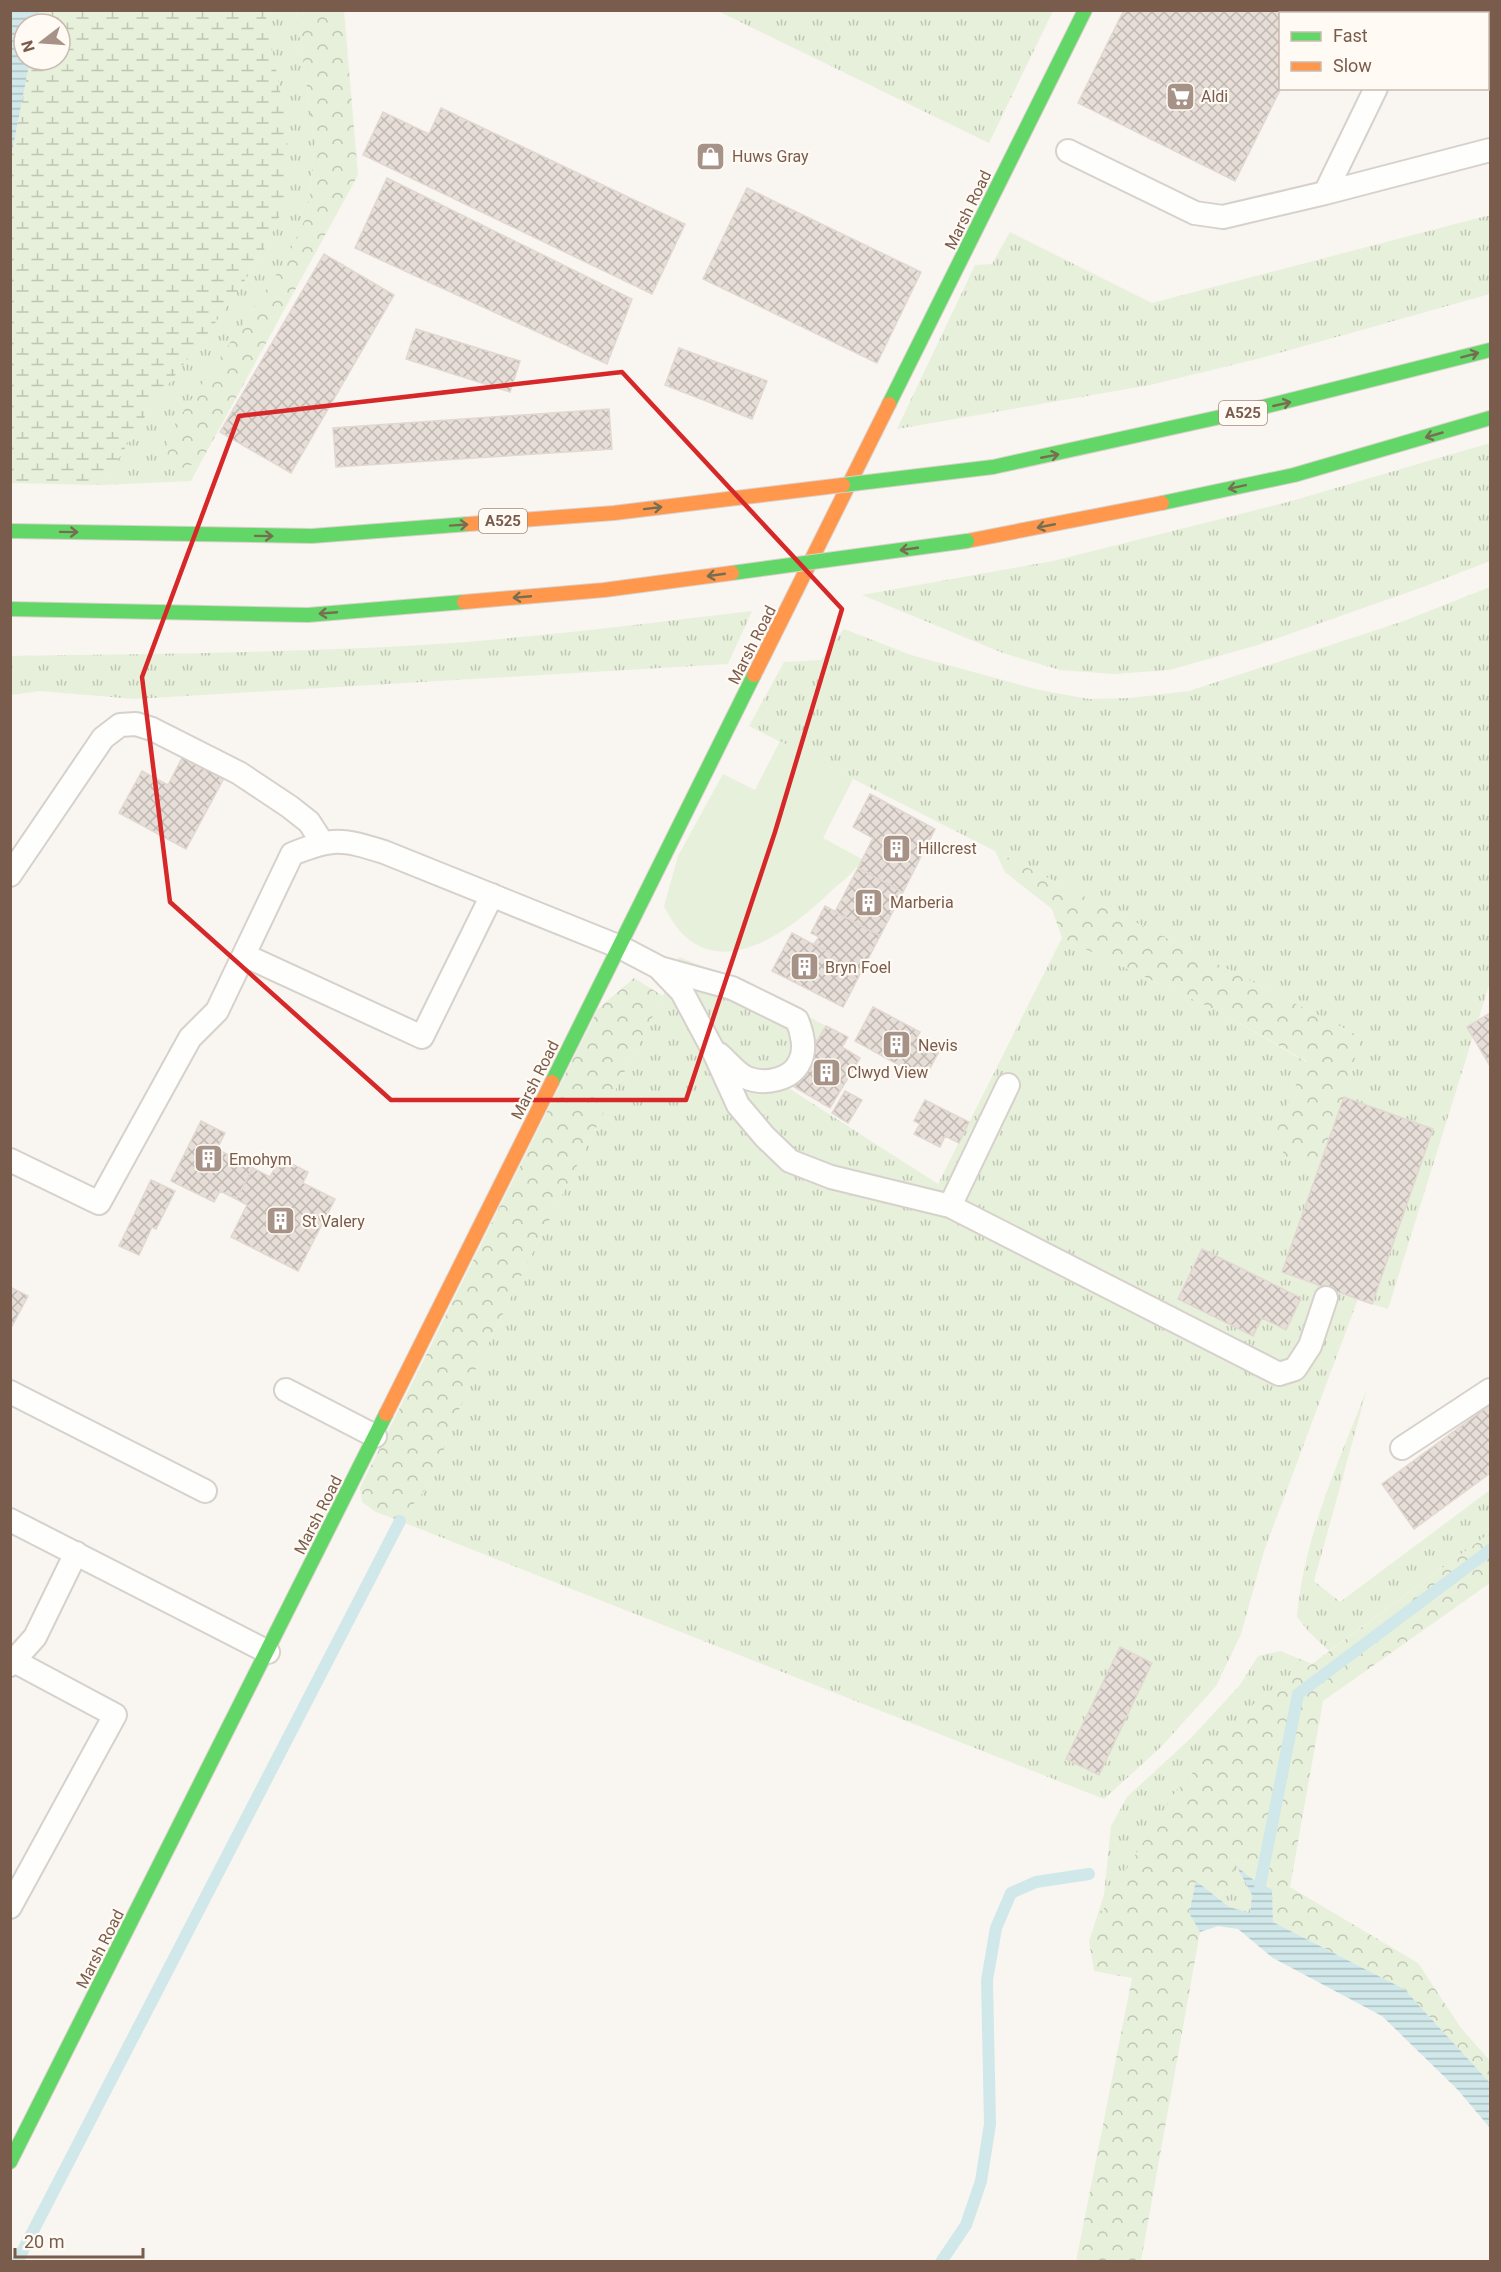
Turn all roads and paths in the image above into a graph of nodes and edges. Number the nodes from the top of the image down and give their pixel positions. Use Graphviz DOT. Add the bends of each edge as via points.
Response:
graph roads {
  1 [pos="1085,10"];
  2 [pos="1375,90"];
  3 [pos="1491,150"];
  4 [pos="1068,151"];
  5 [pos="1325,193"];
  6 [pos="1491,350"];
  7 [pos="1491,418"];
  8 [pos="10,531"];
  9 [pos="10,609"];
  10 [pos="322,842"];
  11 [pos="10,875"];
  12 [pos="492,895"];
  13 [pos="620,947"];
  14 [pos="244,955"];
  15 [pos="658,967"];
  16 [pos="712,1048"];
  17 [pos="1008,1085"];
  18 [pos="10,1160"];
  19 [pos="950,1206"];
  20 [pos="1326,1298"];
  21 [pos="286,1390"];
  22 [pos="1491,1390"];
  23 [pos="10,1392"];
  24 [pos="375,1436"];
  25 [pos="1402,1448"];
  26 [pos="205,1491"];
  27 [pos="10,1520"];
  28 [pos="76,1553"];
  29 [pos="268,1652"];
  30 [pos="12,1663"];
  31 [pos="10,1907"];
  32 [pos="10,2162"];
  1 -- 13 [label="main road, Marsh Road"];
  2 -- 5 [label="lane"];
  3 -- 5 [label="lane"];
  4 -- 5 [label="lane" via="1195,213 1223,217"];
  8 -- 6 [label="main road, A525, one-way, bridge" via="312,536 614,513 993,467 1312,397"];
  7 -- 9 [label="main road, one-way, bridge" via="1294,475 1103,516 967,541 604,590 308,615"];
  10 -- 11 [label="lane" via="309,822 239,772 152,729 120,725 103,738"];
  10 -- 12 [label="lane" via="350,841"];
  10 -- 14 [label="lane" via="292,854"];
  12 -- 13 [label="lane"];
  12 -- 14 [label="lane" via="423,1037"];
  13 -- 15 [label="lane"];
  13 -- 24 [label="main road, Marsh Road"];
  14 -- 18 [label="lane" via="217,1011 190,1038 99,1203"];
  15 -- 16 [label="lane" via="682,992"];
  15 -- 16 [label="lane" via="732,988 797,1020 803,1035 800,1061 789,1073 768,1083 746,1078"];
  16 -- 19 [label="lane" via="738,1105 790,1161 831,1177"];
  17 -- 19 [label="lane"];
  19 -- 20 [label="lane" via="1279,1374 1296,1369 1310,1346"];
  21 -- 24 [label="lane"];
  22 -- 25 [label="lane"];
  23 -- 26 [label="lane"];
  24 -- 29 [label="main road, Marsh Road"];
  27 -- 28 [label="lane"];
  28 -- 29 [label="lane"];
  28 -- 30 [label="lane" via="35,1637"];
  29 -- 32 [label="main road, Marsh Road"];
  30 -- 31 [label="lane" via="115,1715"];
}
